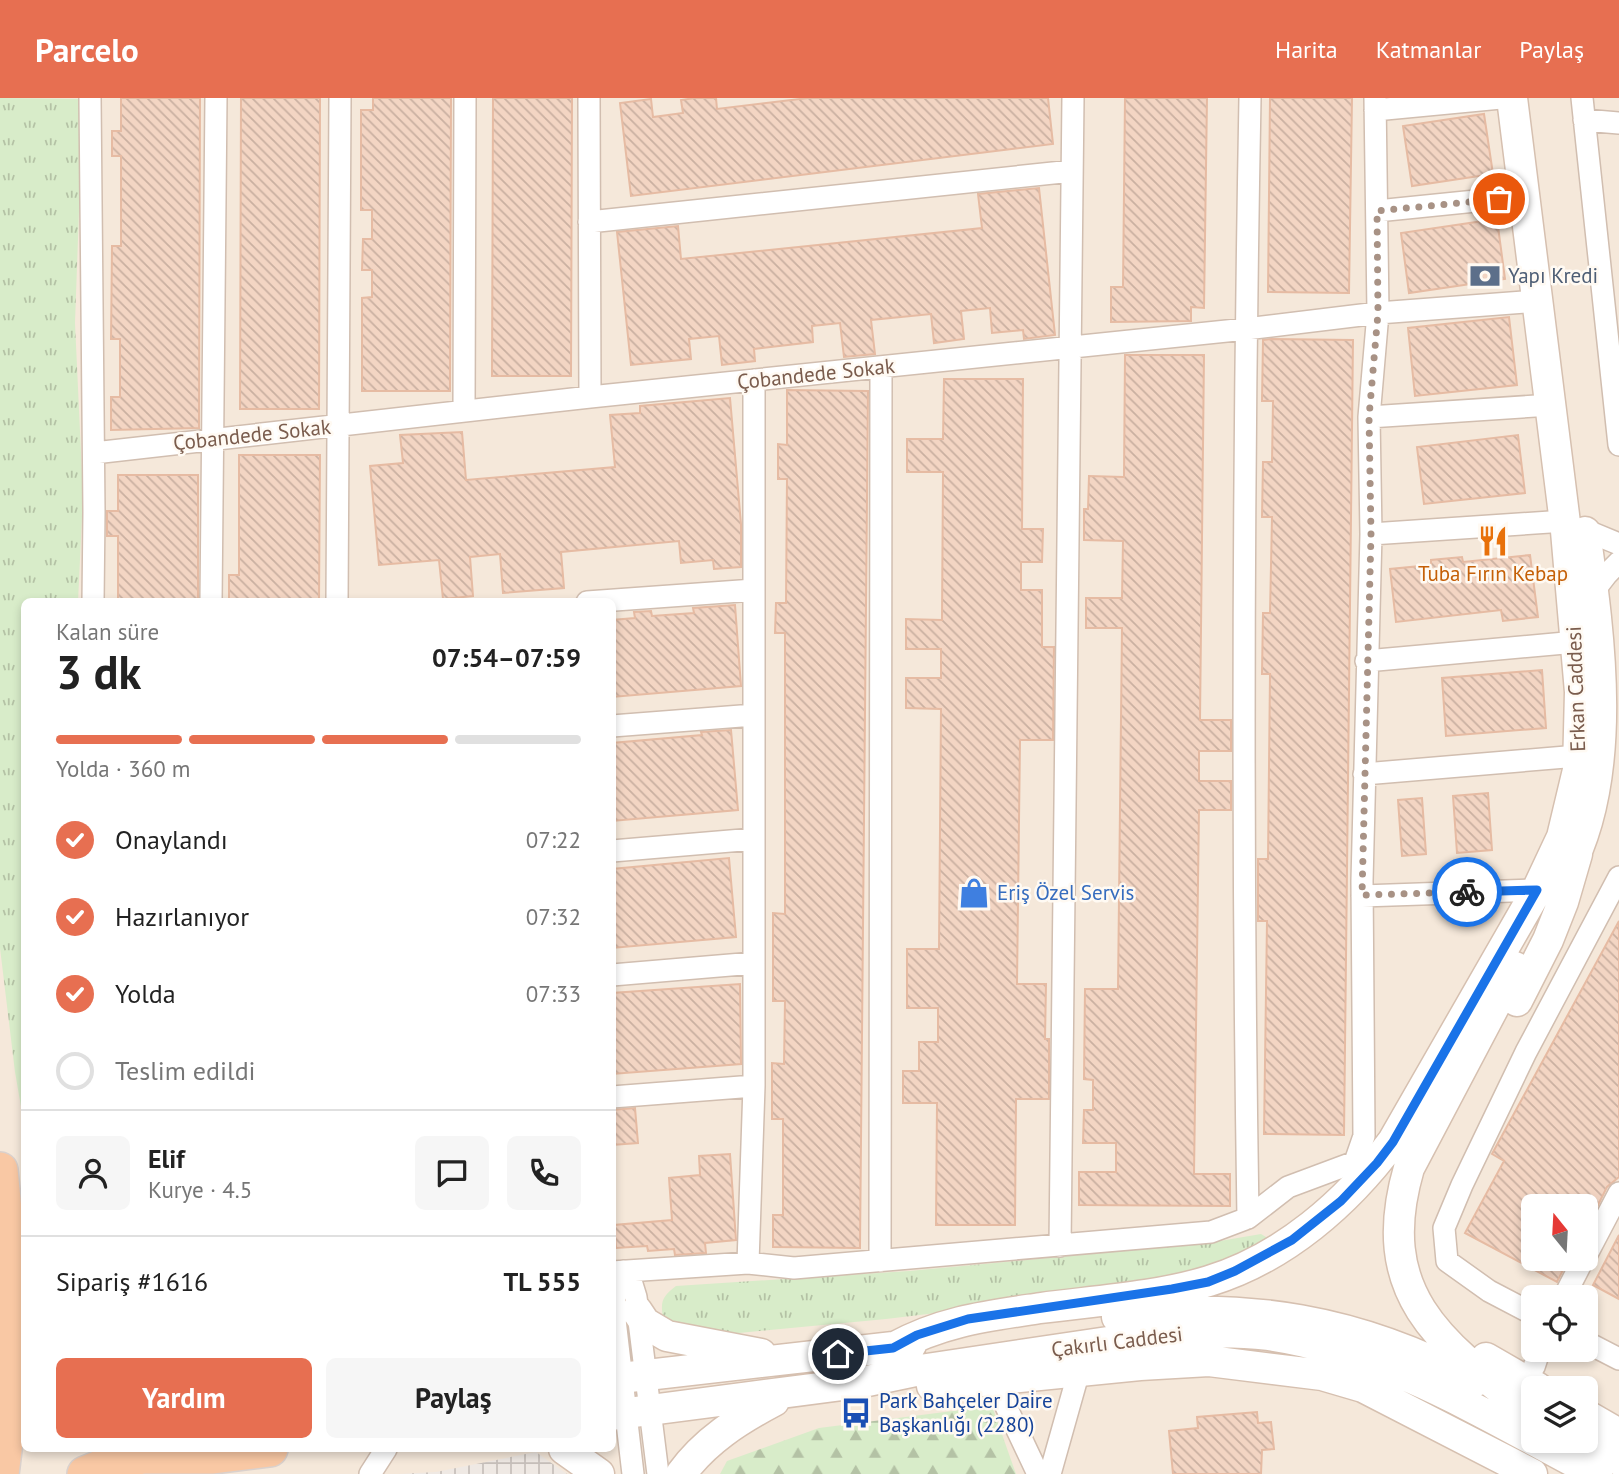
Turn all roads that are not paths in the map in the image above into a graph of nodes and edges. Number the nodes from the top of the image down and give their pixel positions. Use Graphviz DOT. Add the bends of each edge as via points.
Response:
graph roads {
  1 [pos="90,98"];
  2 [pos="216,98"];
  3 [pos="340,98"];
  4 [pos="465,98"];
  5 [pos="1073,98"];
  6 [pos="1250,98"];
  7 [pos="1500,98"];
  8 [pos="1512,98"];
  9 [pos="1533,98"];
  10 [pos="1582,98"];
  11 [pos="595,99"];
  12 [pos="1375,104"];
  13 [pos="1584,120"];
  14 [pos="1619,123"];
  15 [pos="1072,171"];
  16 [pos="1525,196"];
  17 [pos="1377,211"];
  18 [pos="589,222"];
  19 [pos="1610,273"];
  20 [pos="1538,301"];
  21 [pos="1378,313"];
  22 [pos="1247,329"];
  23 [pos="1069,348"];
  24 [pos="881,367"];
  25 [pos="754,380"];
  26 [pos="590,397"];
  27 [pos="1551,405"];
  28 [pos="464,411"];
  29 [pos="1617,412"];
  30 [pos="1369,417"];
  31 [pos="339,425"];
  32 [pos="212,439"];
  33 [pos="1619,444"];
  34 [pos="94,453"];
  35 [pos="1575,526"];
  36 [pos="1371,534"];
  37 [pos="1619,544"];
  38 [pos="1619,562"];
  39 [pos="754,590"];
  40 [pos="1594,592"];
  41 [pos="93,598"];
  42 [pos="211,598"];
  43 [pos="337,598"];
  44 [pos="616,600"];
  45 [pos="1576,642"];
  46 [pos="1366,661"];
  47 [pos="754,715"];
  48 [pos="616,726"];
  49 [pos="1578,756"];
  50 [pos="1364,774"];
  51 [pos="754,839"];
  52 [pos="616,851"];
  53 [pos="1577,855"];
  54 [pos="1619,877"];
  55 [pos="1537,890"];
  56 [pos="1362,895"];
  57 [pos="754,963"];
  58 [pos="616,975"];
  59 [pos="754,1086"];
  60 [pos="616,1097"];
  61 [pos="0,1150"];
  62 [pos="0,1170"];
  63 [pos="1619,1194"];
  64 [pos="1248,1218"];
  65 [pos="1598,1233"];
  66 [pos="11,1245"];
  67 [pos="1060,1246"];
  68 [pos="880,1261"];
  69 [pos="748,1264"];
  70 [pos="618,1272"];
  71 [pos="1521,1308"];
  72 [pos="621,1312"];
  73 [pos="893,1348"];
  74 [pos="1598,1348"];
  75 [pos="1619,1359"];
  76 [pos="783,1360"];
  77 [pos="1537,1368"];
  78 [pos="1079,1371"];
  79 [pos="626,1377"];
  80 [pos="11,1381"];
  81 [pos="994,1381"];
  82 [pos="858,1383"];
  83 [pos="790,1393"];
  84 [pos="1521,1405"];
  85 [pos="1521,1407"];
  86 [pos="629,1413"];
  87 [pos="1598,1422"];
  88 [pos="1619,1434"];
  89 [pos="1598,1449"];
  90 [pos="246,1452"];
  91 [pos="384,1452"];
  92 [pos="568,1452"];
  93 [pos="1619,1460"];
  94 [pos="1,1474"];
  95 [pos="85,1474"];
  96 [pos="370,1474"];
  97 [pos="599,1474"];
  98 [pos="633,1474"];
  99 [pos="658,1474"];
  100 [pos="681,1474"];
  101 [pos="1038,1474"];
  102 [pos="1050,1474"];
  103 [pos="1532,1474"];
  104 [pos="1597,1474"];
  1 -- 34 [label="street"];
  2 -- 32 [label="street"];
  3 -- 31 [label="street"];
  4 -- 28 [label="street"];
  5 -- 15 [label="street"];
  6 -- 22 [label="street"];
  7 -- 12 [label="street"];
  8 -- 16 [label="main road, Erkan Caddesi"];
  9 -- 35 [label="main road, Erkan Caddesi"];
  10 -- 13 [label="street"];
  11 -- 18 [label="street"];
  12 -- 17 [label="street"];
  13 -- 14 [label="street"];
  13 -- 19 [label="street"];
  15 -- 18 [label="street"];
  15 -- 23 [label="street"];
  16 -- 17 [label="street"];
  16 -- 20 [label="main road, Erkan Caddesi"];
  17 -- 21 [label="street"];
  18 -- 26 [label="street"];
  19 -- 29 [label="street"];
  20 -- 21 [label="street, Çobandede Sokak"];
  20 -- 27 [label="main road, Erkan Caddesi"];
  21 -- 22 [label="street, Çobandede Sokak"];
  21 -- 30 [label="street"];
  22 -- 23 [label="street, Çobandede Sokak"];
  22 -- 64 [label="street" via="1244,964"];
  23 -- 24 [label="street, Çobandede Sokak"];
  23 -- 67 [label="street"];
  24 -- 25 [label="street, Çobandede Sokak"];
  24 -- 68 [label="street"];
  25 -- 26 [label="street, Çobandede Sokak"];
  25 -- 39 [label="street"];
  26 -- 28 [label="street, Çobandede Sokak"];
  27 -- 30 [label="street"];
  27 -- 35 [label="main road, Erkan Caddesi"];
  28 -- 31 [label="street, Çobandede Sokak"];
  29 -- 33 [label="street"];
  30 -- 36 [label="street"];
  31 -- 32 [label="street, Çobandede Sokak"];
  31 -- 43 [label="street"];
  32 -- 34 [label="street, Çobandede Sokak"];
  32 -- 42 [label="street"];
  34 -- 41 [label="street"];
  35 -- 36 [label="street"];
  35 -- 37 [label="street"];
  35 -- 40 [label="main road, Erkan Caddesi"];
  35 -- 45 [label="main road, Erkan Caddesi"];
  36 -- 46 [label="street"];
  38 -- 40 [label="street"];
  39 -- 44 [label="street"];
  39 -- 47 [label="street"];
  40 -- 53 [label="main road, Erkan Caddesi" via="1602,682 1600,753"];
  45 -- 46 [label="street"];
  45 -- 49 [label="main road, Erkan Caddesi"];
  46 -- 50 [label="street"];
  47 -- 48 [label="street"];
  47 -- 51 [label="street"];
  49 -- 50 [label="street"];
  49 -- 55 [label="main road, Erkan Caddesi" via="1562,837"];
  50 -- 56 [label="street"];
  51 -- 52 [label="street"];
  51 -- 57 [label="street"];
  53 -- 77 [label="main road" via="1548,940 1432,1169 1418,1218 1419,1257 1450,1323 1490,1361"];
  53 -- 84 [label="main road, Erkan Caddesi" via="1424,1137 1400,1199 1400,1260 1425,1318 1469,1364"];
  54 -- 71 [label="street" via="1526,1052 1444,1228 1447,1261"];
  55 -- 56 [label="street"];
  55 -- 73 [label="main road, Erkan Caddesi" via="1393,1142 1341,1201 1300,1234 1208,1282 968,1319"];
  56 -- 64 [label="street" via="1364,1136 1355,1162 1288,1187"];
  57 -- 58 [label="street"];
  57 -- 59 [label="street"];
  59 -- 60 [label="street"];
  59 -- 69 [label="street"];
  61 -- 66 [label="highway"];
  62 -- 66 [label="highway"];
  63 -- 65 [label="street"];
  64 -- 67 [label="street" via="1211,1232"];
  66 -- 80 [label="highway"];
  67 -- 68 [label="street"];
  68 -- 69 [label="street" via="794,1268"];
  69 -- 70 [label="street"];
  70 -- 72 [label="street"];
  72 -- 76 [label="main road" via="667,1336"];
  72 -- 79 [label="street"];
  73 -- 76 [label="main road, Çakırlı Caddesi"];
  73 -- 85 [label="main road, Çakırlı Caddesi" via="1154,1313 1266,1314 1328,1325 1412,1352"];
  74 -- 75 [label="street"];
  76 -- 79 [label="main road, Çakırlı Caddesi"];
  78 -- 81 [label="main road"];
  78 -- 102 [label="street"];
  78 -- 103 [label="main road" via="1209,1361 1322,1374 1363,1387"];
  79 -- 86 [label="street"];
  80 -- 94 [label="highway"];
  81 -- 82 [label="main road" via="922,1387"];
  81 -- 101 [label="street"];
  82 -- 83 [label="main road, Çakırlı Caddesi"];
  82 -- 104 [label="main road, Çakırlı Caddesi" via="1156,1335 1265,1334 1335,1350 1403,1373"];
  83 -- 86 [label="main road, Çakırlı Caddesi"];
  83 -- 100 [label="main road" via="708,1443"];
  86 -- 98 [label="street"];
  86 -- 99 [label="street"];
  87 -- 88 [label="main road"];
  89 -- 93 [label="main road"];
  90 -- 95 [label="highway" via="144,1456"];
  91 -- 96 [label="street"];
  92 -- 97 [label="main road"];
}
